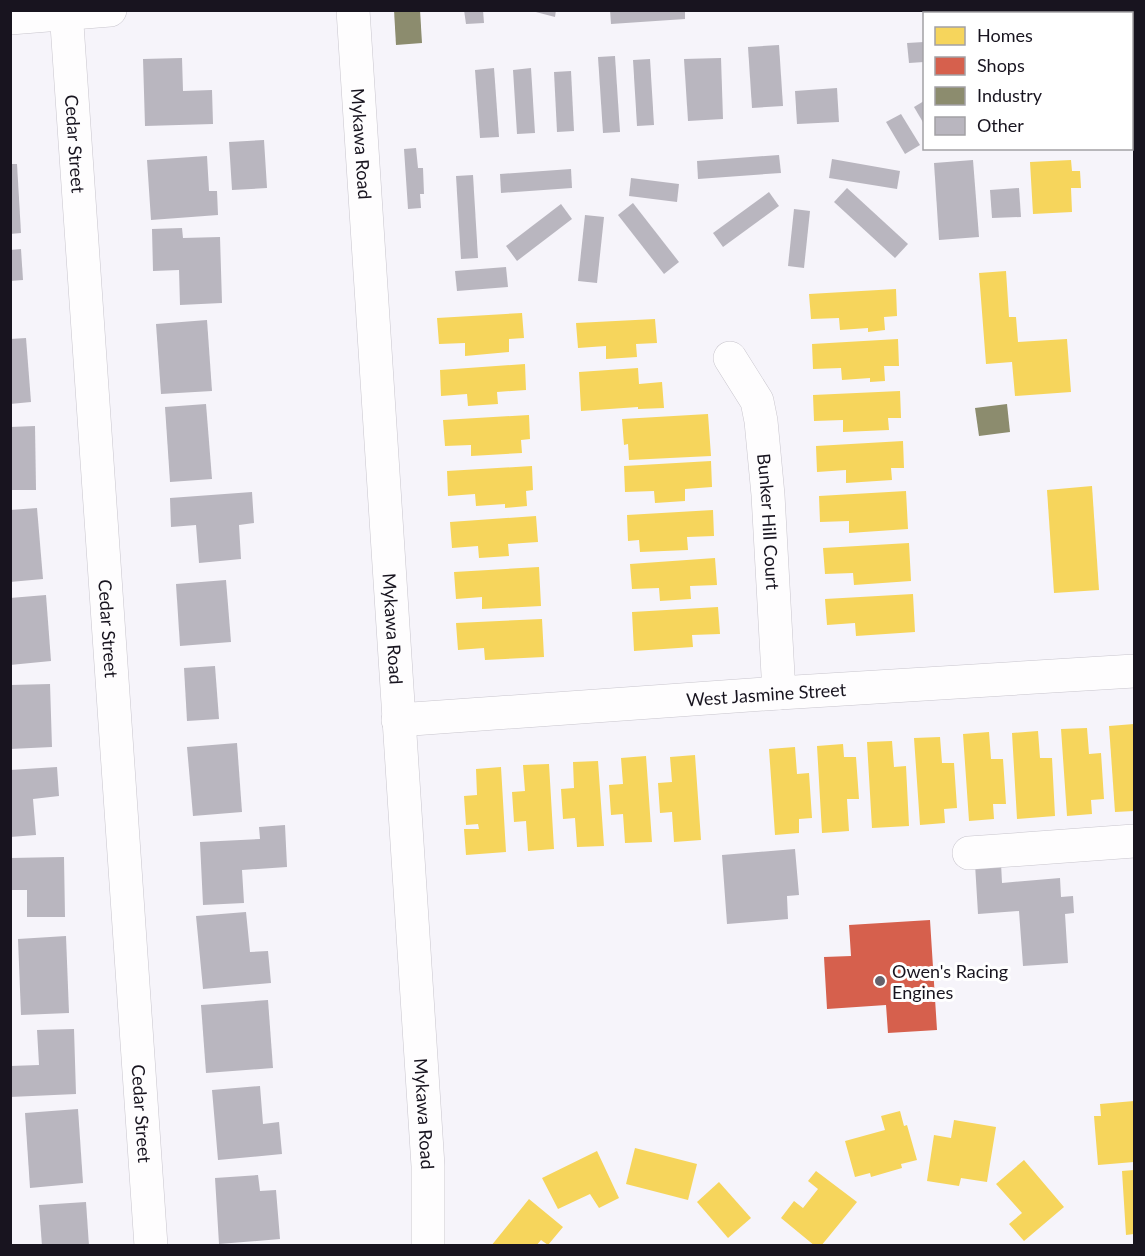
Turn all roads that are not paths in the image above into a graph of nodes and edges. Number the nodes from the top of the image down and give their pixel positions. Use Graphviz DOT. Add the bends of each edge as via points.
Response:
graph roads {
  1 [pos="110,10"];
  2 [pos="353,10"];
  3 [pos="66,12"];
  4 [pos="10,18"];
  5 [pos="730,358"];
  6 [pos="1134,670"];
  7 [pos="779,693"];
  8 [pos="398,720"];
  9 [pos="1134,841"];
  10 [pos="969,853"];
  11 [pos="151,1245"];
  12 [pos="428,1245"];
  1 -- 3 [label="street"];
  2 -- 8 [label="street, Mykawa Road"];
  3 -- 4 [label="street"];
  3 -- 11 [label="street, Cedar Street"];
  5 -- 7 [label="street, Bunker Hill Court" via="757,401 761,421"];
  6 -- 7 [label="street, West Jasmine Street"];
  7 -- 8 [label="street, West Jasmine Street"];
  8 -- 12 [label="street, Mykawa Road" via="428,1166"];
  9 -- 10 [label="street"];
}
